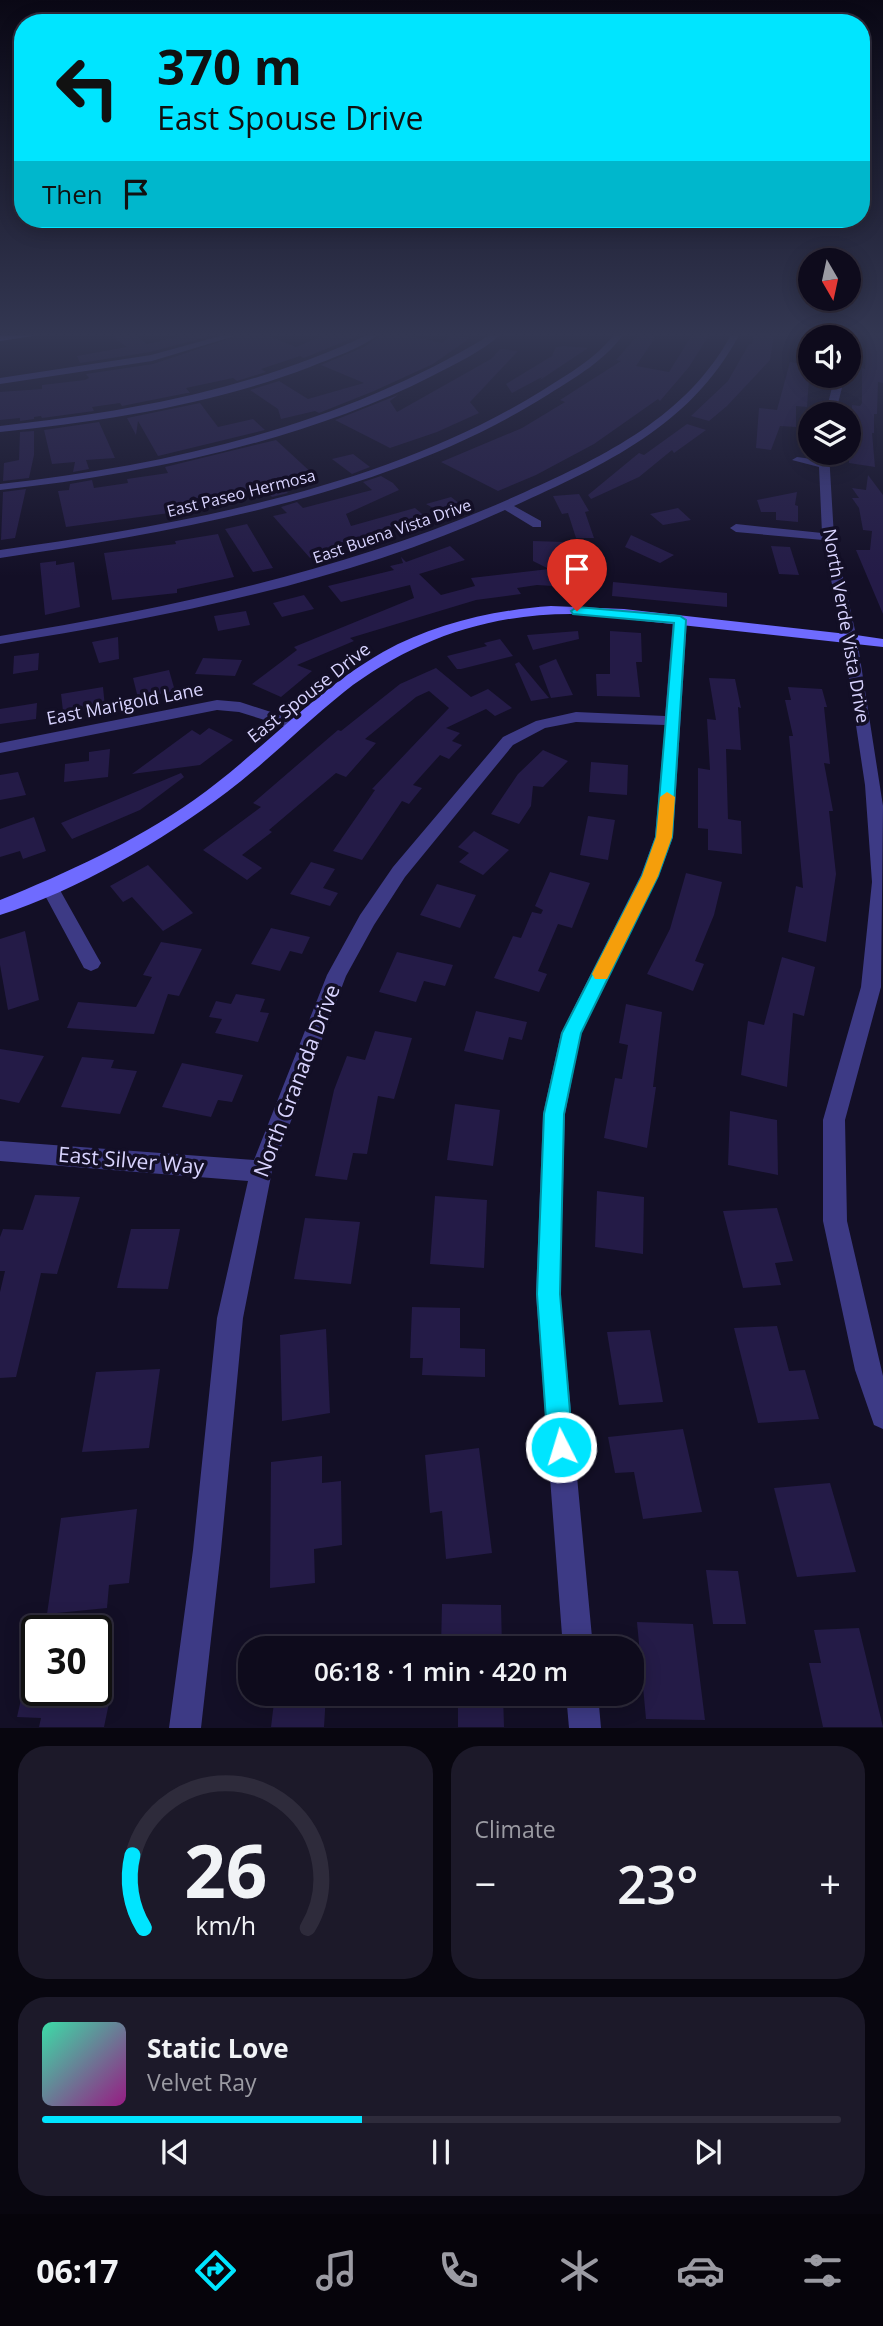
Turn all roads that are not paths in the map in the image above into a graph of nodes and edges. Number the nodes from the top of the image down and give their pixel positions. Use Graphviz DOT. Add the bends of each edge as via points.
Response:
graph roads {
  1 [pos="105,416"];
  2 [pos="329,416"];
  3 [pos="506,416"];
  4 [pos="665,416"];
  5 [pos="0,429"];
  6 [pos="823,465"];
  7 [pos="0,487"];
  8 [pos="507,506"];
  9 [pos="537,524"];
  10 [pos="736,528"];
  11 [pos="828,537"];
  12 [pos="0,555"];
  13 [pos="680,620"];
  14 [pos="850,639"];
  15 [pos="0,640"];
  16 [pos="883,643"];
  17 [pos="674,721"];
  18 [pos="297,725"];
  19 [pos="0,748"];
  20 [pos="50,888"];
  21 [pos="0,908"];
  22 [pos="91,963"];
  23 [pos="0,1150"];
  24 [pos="261,1171"];
  25 [pos="883,1416"];
  26 [pos="577,1636"];
  27 [pos="583,1706"];
  28 [pos="185,1727"];
  29 [pos="585,1727"];
  1 -- 5 [label="street"];
  2 -- 7 [label="street" via="183,457"];
  3 -- 12 [label="street, East Paseo Hermosa" via="342,483 266,506 134,535"];
  4 -- 8 [label="street, East Buena Vista Drive" via="641,436"];
  6 -- 11 [label="street, North Verde Vista Drive"];
  8 -- 9 [label="street"];
  8 -- 15 [label="street, East Buena Vista Drive" via="382,553 275,586 138,617"];
  10 -- 11 [label="street"];
  11 -- 14 [label="street, North Verde Vista Drive"];
  13 -- 14 [label="main road, East Spouse Drive"];
  13 -- 17 [label="street"];
  13 -- 18 [label="main road, East Spouse Drive" via="551,610 453,629 373,664"];
  14 -- 16 [label="main road, East Spouse Drive"];
  14 -- 25 [label="street, North Verde Vista Drive" via="873,785 881,882 871,987 834,1120 835,1221 868,1370"];
  17 -- 24 [label="street, North Granada Drive" via="576,717 541,724 508,741 399,872 367,920 337,975"];
  17 -- 26 [label="street" via="664,837 650,876 572,1033 554,1114 548,1294"];
  18 -- 19 [label="street, East Marigold Lane" via="240,707 217,705"];
  18 -- 20 [label="main road, East Spouse Drive" via="159,832"];
  20 -- 21 [label="main road, East Spouse Drive"];
  20 -- 22 [label="street"];
  23 -- 24 [label="street, East Silver Way"];
  24 -- 28 [label="street, North Granada Drive" via="230,1318"];
  27 -- 29 [label="street"];
}
